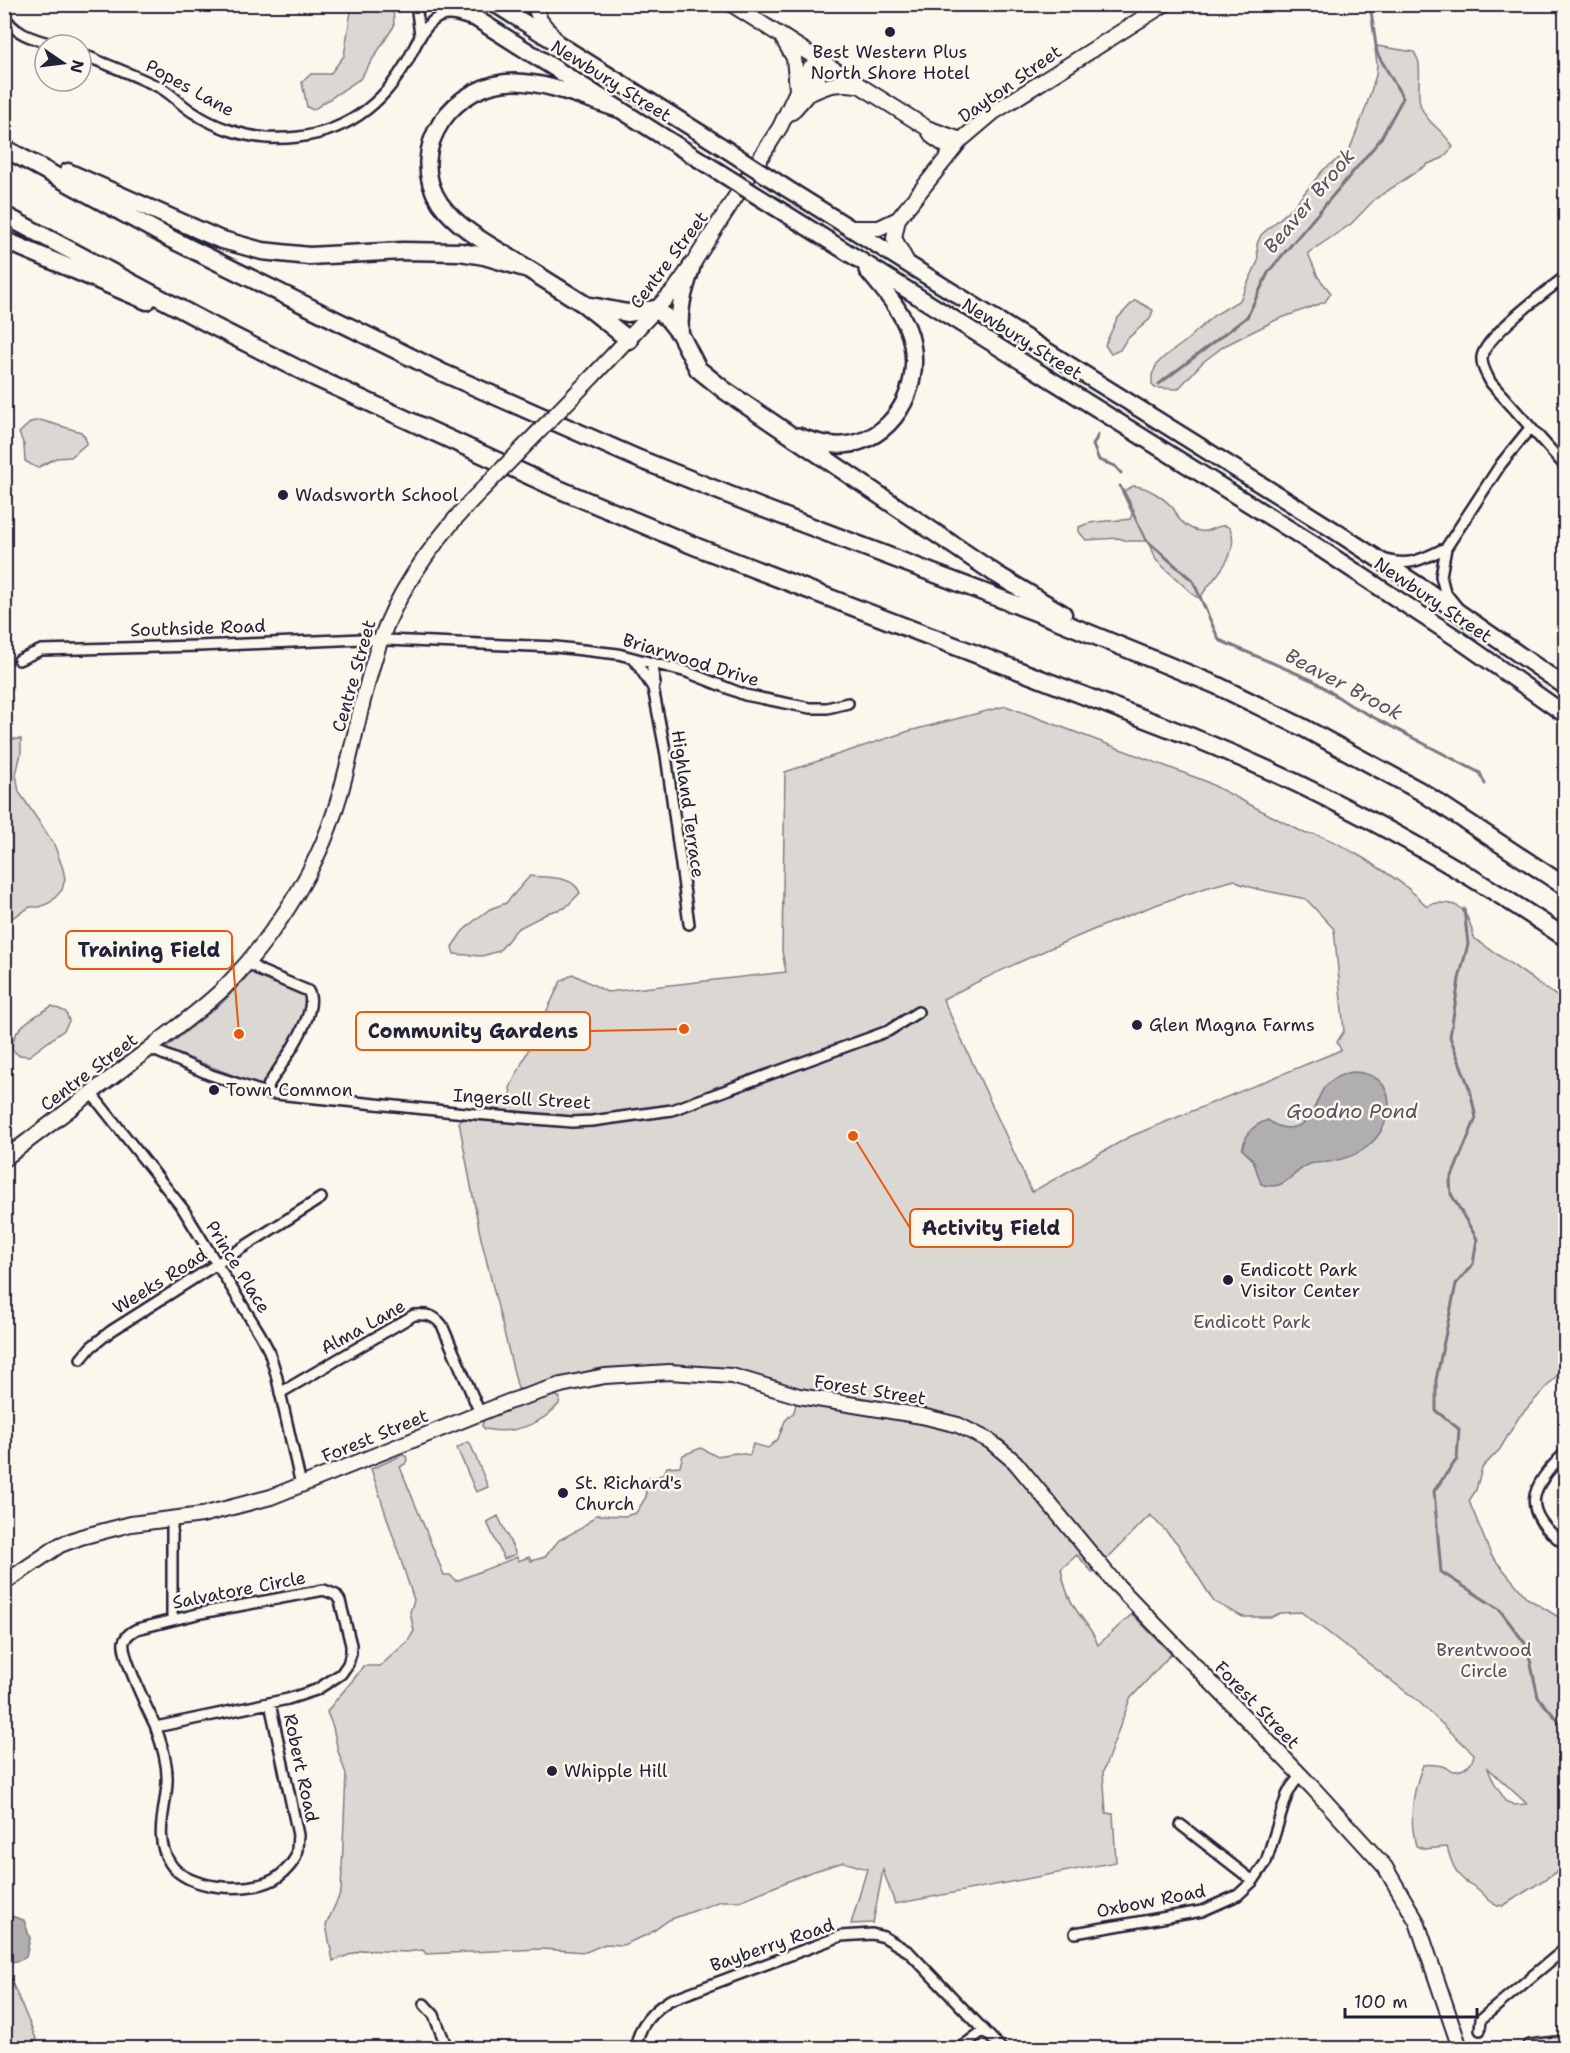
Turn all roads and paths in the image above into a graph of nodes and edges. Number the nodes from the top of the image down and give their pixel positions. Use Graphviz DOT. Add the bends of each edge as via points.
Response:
graph roads {
  1 [pos="416,4"];
  2 [pos="453,4"];
  3 [pos="495,4"];
  4 [pos="534,4"];
  5 [pos="730,4"];
  6 [pos="1166,4"];
  7 [pos="4,15"];
  8 [pos="484,24"];
  9 [pos="420,35"];
  10 [pos="780,35"];
  11 [pos="33,37"];
  12 [pos="563,46"];
  13 [pos="93,59"];
  14 [pos="821,62"];
  15 [pos="860,86"];
  16 [pos="803,91"];
  17 [pos="621,110"];
  18 [pos="930,133"];
  19 [pos="957,145"];
  20 [pos="4,146"];
  21 [pos="932,174"];
  22 [pos="4,215"];
  23 [pos="898,219"];
  24 [pos="851,228"];
  25 [pos="4,240"];
  26 [pos="857,259"];
  27 [pos="908,264"];
  28 [pos="692,265"];
  29 [pos="528,269"];
  30 [pos="1566,276"];
  31 [pos="584,304"];
  32 [pos="656,309"];
  33 [pos="209,324"];
  34 [pos="680,334"];
  35 [pos="629,340"];
  36 [pos="1530,428"];
  37 [pos="787,431"];
  38 [pos="1566,466"];
  39 [pos="1446,548"];
  40 [pos="1374,557"];
  41 [pos="1464,616"];
  42 [pos="381,639"];
  43 [pos="1124,647"];
  44 [pos="634,659"];
  45 [pos="19,660"];
  46 [pos="651,664"];
  47 [pos="1566,687"];
  48 [pos="653,688"];
  49 [pos="848,703"];
  50 [pos="1566,715"];
  51 [pos="1566,887"];
  52 [pos="689,924"];
  53 [pos="1566,938"];
  54 [pos="247,962"];
  55 [pos="918,1012"];
  56 [pos="149,1048"];
  57 [pos="91,1093"];
  58 [pos="266,1093"];
  59 [pos="4,1159"];
  60 [pos="321,1198"];
  61 [pos="217,1265"];
  62 [pos="81,1359"];
  63 [pos="280,1393"];
  64 [pos="480,1413"];
  65 [pos="1566,1452"];
  66 [pos="301,1485"];
  67 [pos="172,1518"];
  68 [pos="1566,1545"];
  69 [pos="4,1583"];
  70 [pos="172,1620"];
  71 [pos="126,1638"];
  72 [pos="270,1703"];
  73 [pos="156,1726"];
  74 [pos="1300,1776"];
  75 [pos="1181,1825"];
  76 [pos="1253,1881"];
  77 [pos="1075,1933"];
  78 [pos="1566,1948"];
  79 [pos="424,2004"];
  80 [pos="984,2030"];
  81 [pos="1480,2030"];
  82 [pos="1566,2044"];
  83 [pos="447,2049"];
  84 [pos="636,2049"];
  85 [pos="960,2049"];
  86 [pos="1001,2049"];
  87 [pos="1460,2049"];
  88 [pos="1530,2049"];
  1 -- 9 [label="street"];
  2 -- 8 [label="main road, Newbury Street"];
  3 -- 12 [label="main road, Newbury Street"];
  4 -- 12 [label="main road" via="540,20"];
  5 -- 10 [label="main road"];
  6 -- 19 [label="main road, Dayton Street" via="994,112"];
  7 -- 11 [label="street" via="9,25"];
  8 -- 9 [label="street, Popes Lane" via="448,15 439,17"];
  8 -- 17 [label="main road, Newbury Street"];
  9 -- 13 [label="street, Popes Lane" via="395,80 373,104 334,129 296,138 251,136 219,126 193,113 164,89"];
  10 -- 14 [label="main road"];
  10 -- 16 [label="main road" via="794,58"];
  12 -- 24 [label="main road, Newbury Street, bridge"];
  14 -- 15 [label="main road"];
  14 -- 16 [label="main road, Centre Street" via="810,68"];
  15 -- 16 [label="main road" via="836,83"];
  15 -- 18 [label="main road"];
  16 -- 28 [label="main road, Centre Street"];
  17 -- 26 [label="main road, Newbury Street, bridge"];
  17 -- 29 [label="main road" via="515,82 469,95 442,119 432,139 428,165 429,179 440,203 462,226"];
  18 -- 19 [label="main road"];
  18 -- 21 [label="main road" via="936,153"];
  19 -- 21 [label="main road, Dayton Street"];
  20 -- 29 [label="highway" via="243,247 309,256 460,252"];
  20 -- 43 [label="highway" via="169,238 441,372 651,463"];
  21 -- 23 [label="main road, Dayton Street"];
  22 -- 33 [label="highway"];
  23 -- 24 [label="main road" via="879,228"];
  23 -- 27 [label="main road" via="894,238"];
  24 -- 27 [label="main road, Newbury Street"];
  25 -- 33 [label="highway" via="142,300"];
  26 -- 37 [label="main road" via="888,296 909,332 913,378 903,407 884,429 857,442 830,445"];
  26 -- 50 [label="main road, Newbury Street" via="1318,547"];
  27 -- 40 [label="main road, Newbury Street"];
  28 -- 32 [label="main road, Centre Street"];
  28 -- 34 [label="highway" via="680,302"];
  29 -- 31 [label="highway"];
  30 -- 36 [label="street" via="1516,315 1490,341 1482,358 1491,383"];
  31 -- 32 [label="highway" via="627,313"];
  31 -- 35 [label="highway"];
  32 -- 34 [label="highway"];
  32 -- 35 [label="main road, Centre Street"];
  33 -- 53 [label="highway" via="314,377 556,488 697,547 1254,762 1418,844"];
  34 -- 37 [label="highway" via="691,358 708,378"];
  35 -- 42 [label="main road, Centre Street, bridge" via="434,543"];
  36 -- 38 [label="street"];
  36 -- 39 [label="street" via="1501,464"];
  37 -- 43 [label="highway" via="996,574"];
  39 -- 40 [label="street" via="1404,564"];
  39 -- 41 [label="street" via="1442,568 1445,592"];
  40 -- 41 [label="main road, Newbury Street"];
  41 -- 47 [label="main road, Newbury Street"];
  42 -- 44 [label="street, Briarwood Drive" via="592,650"];
  42 -- 45 [label="street, Southside Road" via="41,650"];
  42 -- 54 [label="main road, Centre Street" via="339,799 324,841 287,908"];
  43 -- 51 [label="highway" via="1215,685 1351,753 1422,792"];
  44 -- 46 [label="street, Briarwood Drive"];
  44 -- 48 [label="street, Highland Terrace"];
  46 -- 48 [label="street, Highland Terrace"];
  46 -- 49 [label="street, Briarwood Drive" via="687,672 745,695 810,708"];
  48 -- 52 [label="street, Highland Terrace"];
  54 -- 56 [label="main road, Centre Street" via="205,1004"];
  54 -- 58 [label="street" via="308,991 311,997 306,1023"];
  55 -- 58 [label="street, Ingersoll Street" via="888,1030 672,1110 592,1121"];
  56 -- 57 [label="main road, Centre Street"];
  56 -- 58 [label="street, Ingersoll Street"];
  57 -- 59 [label="main road, Centre Street"];
  57 -- 61 [label="street, Prince Place" via="170,1192"];
  60 -- 61 [label="street, Weeks Road"];
  61 -- 62 [label="street, Weeks Road" via="111,1331"];
  61 -- 63 [label="street, Prince Place" via="269,1351"];
  63 -- 64 [label="street, Alma Lane" via="414,1315 423,1314 436,1318 442,1326"];
  63 -- 66 [label="street, Prince Place"];
  64 -- 66 [label="main road, Forest Street"];
  64 -- 74 [label="main road, Forest Street" via="533,1393 591,1378 669,1372 732,1376 799,1396 922,1416 970,1430 1015,1462 1115,1582"];
  65 -- 68 [label="street" via="1543,1476 1534,1508 1543,1526"];
  66 -- 67 [label="main road, Forest Street" via="238,1507"];
  67 -- 69 [label="main road, Forest Street" via="104,1530 60,1545"];
  67 -- 70 [label="street"];
  70 -- 71 [label="street, Salvatore Circle" via="136,1629"];
  70 -- 72 [label="street, Salvatore Circle" via="302,1593 324,1590 336,1595 351,1645 348,1664 341,1674 316,1689"];
  71 -- 73 [label="street, Robert Road" via="127,1658"];
  72 -- 73 [label="street, Salvatore Circle"];
  72 -- 73 [label="street, Robert Road" via="298,1835 296,1856 285,1870 275,1880 256,1885 202,1884 188,1879 170,1863 160,1833 168,1783"];
  74 -- 76 [label="street, Oxbow Road" via="1287,1795 1266,1862"];
  74 -- 87 [label="main road, Forest Street" via="1392,1876 1417,1922"];
  75 -- 76 [label="street"];
  76 -- 77 [label="street, Oxbow Road" via="1238,1895 1202,1911"];
  78 -- 81 [label="street" via="1494,2006 1481,2019"];
  79 -- 83 [label="street" via="434,2015"];
  80 -- 84 [label="street, Bayberry Road" via="909,1952 884,1937 858,1934 841,1936 670,2000 648,2017"];
  80 -- 85 [label="street"];
  80 -- 86 [label="street, Bayberry Road"];
  82 -- 88 [label="main road"];
}
